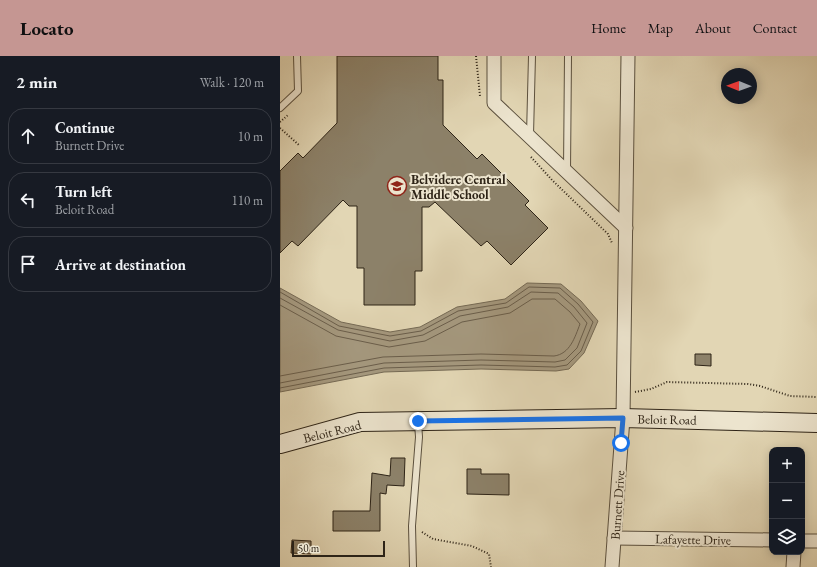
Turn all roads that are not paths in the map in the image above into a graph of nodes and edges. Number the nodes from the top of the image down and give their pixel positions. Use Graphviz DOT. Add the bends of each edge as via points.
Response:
graph roads {
  1 [pos="297,56"];
  2 [pos="494,56"];
  3 [pos="532,56"];
  4 [pos="568,56"];
  5 [pos="628,56"];
  6 [pos="280,108"];
  7 [pos="530,137"];
  8 [pos="566,172"];
  9 [pos="626,228"];
  10 [pos="623,418"];
  11 [pos="418,421"];
  12 [pos="817,423"];
  13 [pos="280,444"];
  14 [pos="614,538"];
  15 [pos="769,540"];
  16 [pos="805,541"];
  17 [pos="817,541"];
  18 [pos="794,555"];
  19 [pos="413,567"];
  20 [pos="612,567"];
  21 [pos="794,567"];
  1 -- 6 [label="lane" via="298,91"];
  2 -- 7 [label="street" via="494,103"];
  3 -- 7 [label="lane"];
  4 -- 8 [label="lane"];
  5 -- 9 [label="street, Burnett Drive"];
  7 -- 8 [label="street"];
  8 -- 9 [label="street"];
  9 -- 10 [label="street, Burnett Drive"];
  10 -- 11 [label="main road, Beloit Road"];
  10 -- 12 [label="main road, Beloit Road"];
  10 -- 14 [label="street, Burnett Drive"];
  11 -- 13 [label="main road, Beloit Road" via="360,422"];
  11 -- 19 [label="lane" via="412,526"];
  14 -- 15 [label="street, Lafayette Drive"];
  14 -- 20 [label="street, Burnett Drive"];
  16 -- 17 [label="street"];
  18 -- 21 [label="street"];
}
